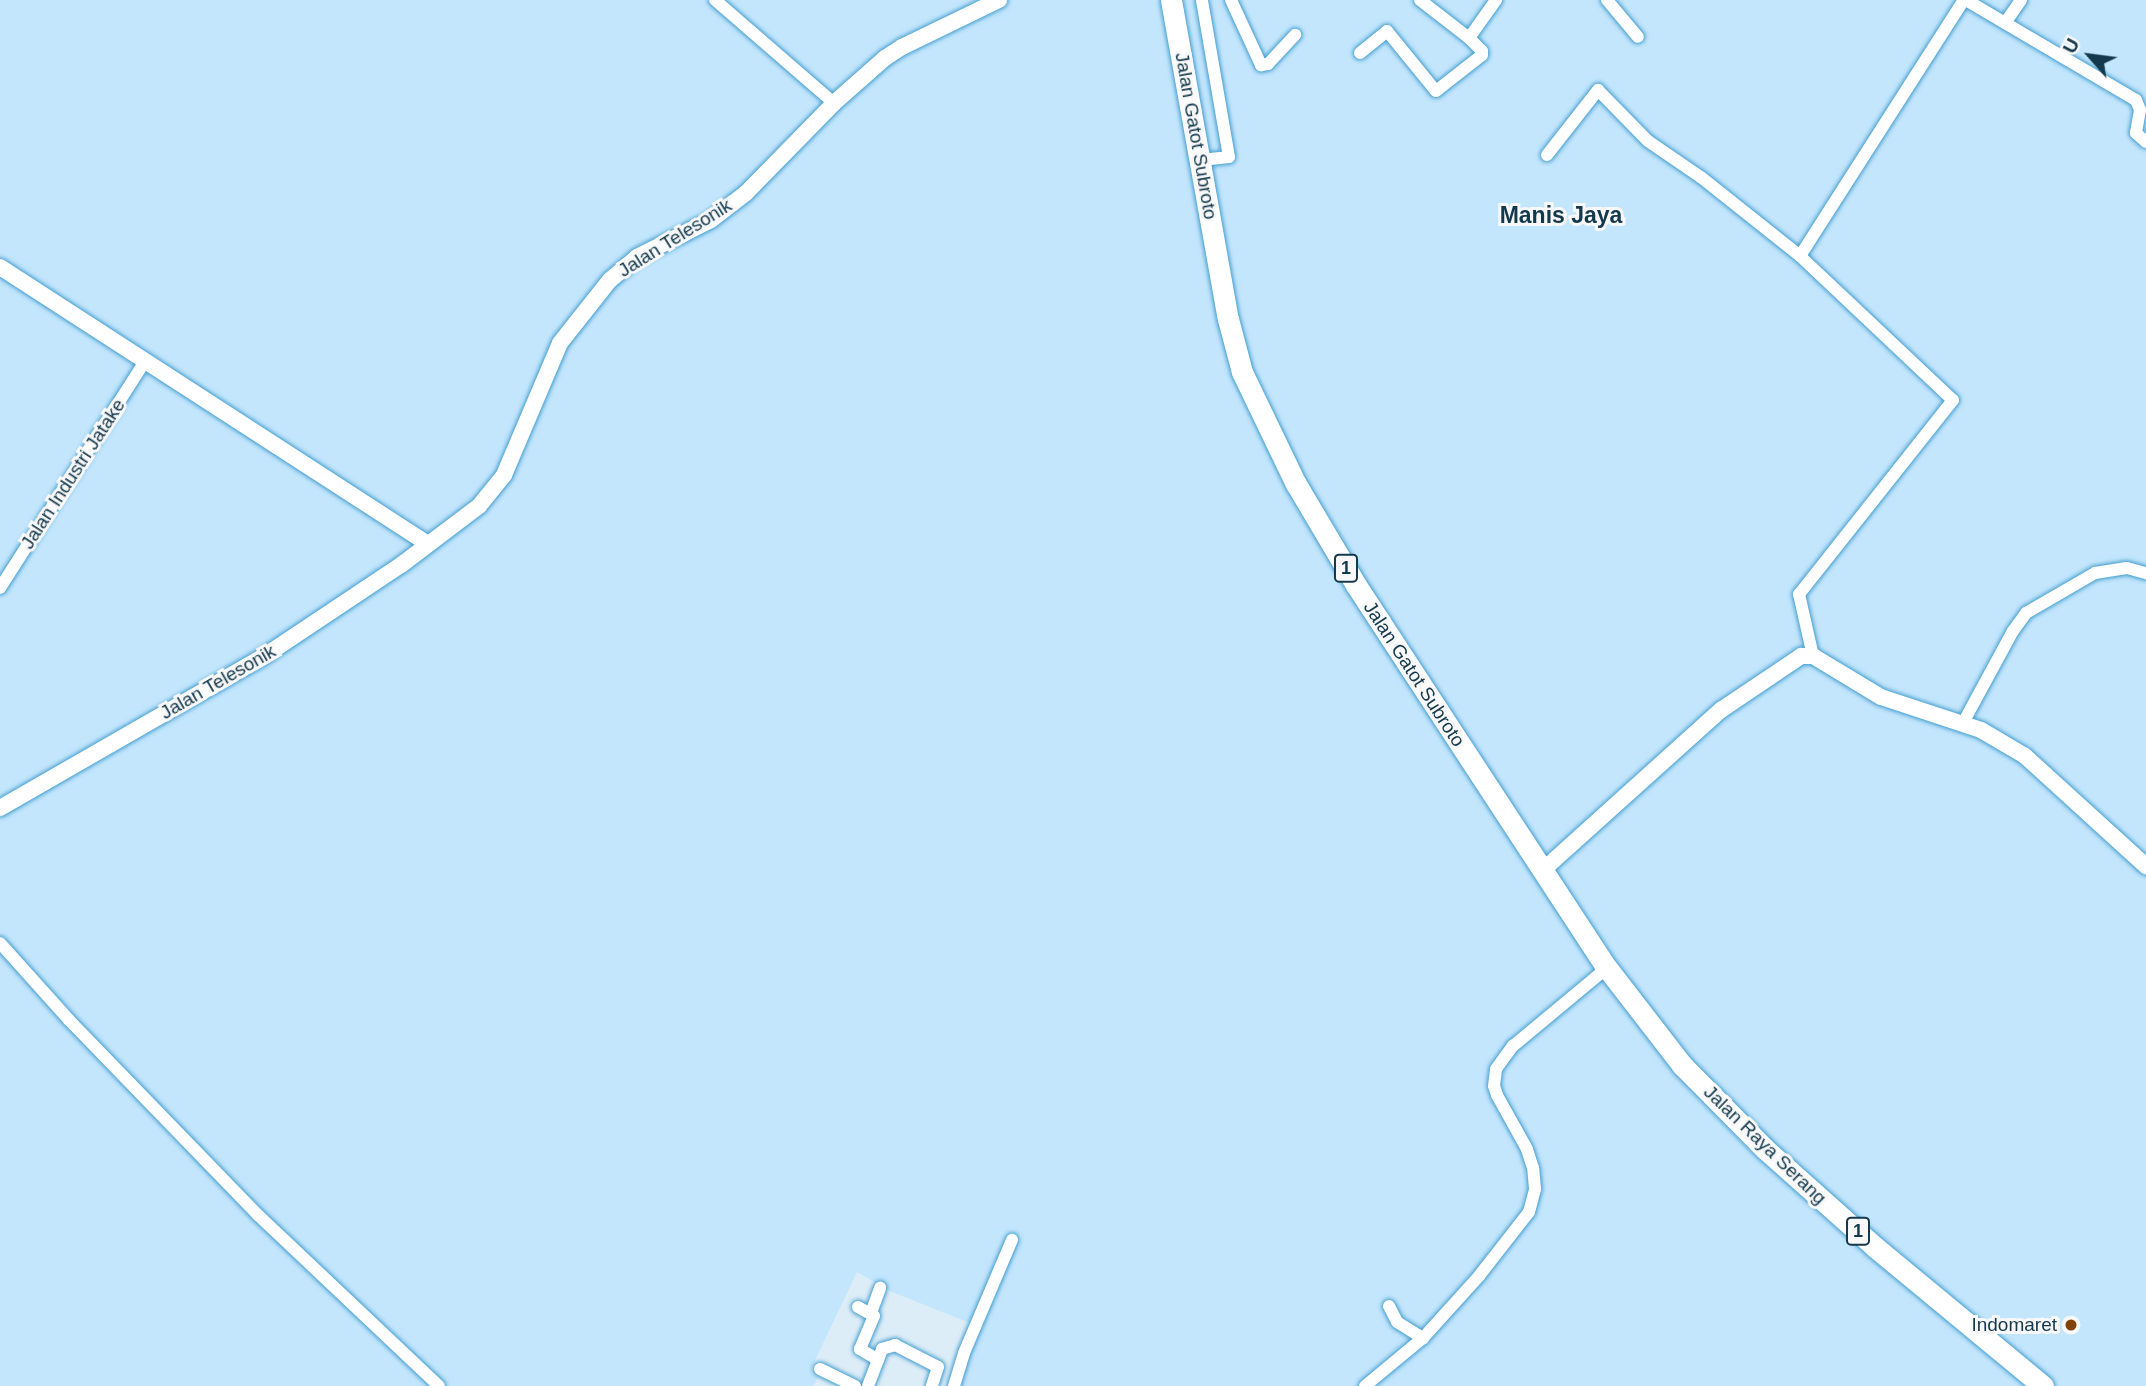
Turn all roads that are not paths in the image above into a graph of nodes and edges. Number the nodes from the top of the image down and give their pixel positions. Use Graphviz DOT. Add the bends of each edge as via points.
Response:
graph roads {
  1 [pos="715,0"];
  2 [pos="999,0"];
  3 [pos="1171,0"];
  4 [pos="1202,0"];
  5 [pos="1231,0"];
  6 [pos="1420,0"];
  7 [pos="1496,0"];
  8 [pos="1607,0"];
  9 [pos="1965,0"];
  10 [pos="2021,0"];
  11 [pos="2005,23"];
  12 [pos="1295,35"];
  13 [pos="1638,37"];
  14 [pos="1469,38"];
  15 [pos="1360,53"];
  16 [pos="834,103"];
  17 [pos="2146,142"];
  18 [pos="1547,155"];
  19 [pos="1201,160"];
  20 [pos="1800,256"];
  21 [pos="0,267"];
  22 [pos="145,360"];
  23 [pos="428,544"];
  24 [pos="2146,573"];
  25 [pos="0,588"];
  26 [pos="1813,656"];
  27 [pos="1963,723"];
  28 [pos="0,808"];
  29 [pos="2146,866"];
  30 [pos="1543,870"];
  31 [pos="0,943"];
  32 [pos="1607,968"];
  33 [pos="1682,1065"];
  34 [pos="1012,1240"];
  35 [pos="880,1288"];
  36 [pos="1389,1306"];
  37 [pos="858,1307"];
  38 [pos="871,1313"];
  39 [pos="1423,1338"];
  40 [pos="878,1360"];
  41 [pos="820,1369"];
  42 [pos="2038,1384"];
  43 [pos="439,1386"];
  44 [pos="855,1386"];
  45 [pos="868,1386"];
  46 [pos="933,1386"];
  47 [pos="954,1386"];
  48 [pos="1365,1386"];
  1 -- 16 [label="street"];
  2 -- 16 [label="street, Jalan Telesonik" via="902,47"];
  3 -- 19 [label="highway, Jalan Gatot Subroto / 1"];
  4 -- 19 [label="street" via="1229,157"];
  5 -- 12 [label="street" via="1261,65 1268,64"];
  6 -- 14 [label="street"];
  7 -- 14 [label="street"];
  8 -- 13 [label="street"];
  9 -- 11 [label="street"];
  9 -- 20 [label="street"];
  10 -- 11 [label="street"];
  11 -- 17 [label="street" via="2136,100 2140,110 2135,130"];
  14 -- 15 [label="street" via="1482,55 1436,91 1387,31"];
  16 -- 23 [label="street, Jalan Telesonik" via="727,207 637,257 610,280 560,343 499,484 479,506"];
  18 -- 20 [label="street" via="1598,90 1648,141"];
  19 -- 30 [label="highway, Jalan Gatot Subroto / 1" via="1228,319 1242,372 1271,435 1356,585"];
  20 -- 26 [label="street" via="1953,400 1799,594"];
  21 -- 22 [label="street"];
  22 -- 23 [label="street"];
  22 -- 25 [label="street, Jalan Industri Jatake"];
  23 -- 28 [label="street, Jalan Telesonik" via="263,657"];
  24 -- 27 [label="street" via="2127,568 2095,573 2026,613"];
  26 -- 27 [label="street" via="1881,697"];
  26 -- 30 [label="street" via="1801,656 1721,710"];
  27 -- 29 [label="street" via="2025,756"];
  30 -- 32 [label="highway, Jalan Gatot Subroto / 1"];
  31 -- 43 [label="street" via="258,1215"];
  32 -- 33 [label="highway, Jalan Gatot Subroto / 1"];
  32 -- 39 [label="street" via="1513,1046 1496,1069 1497,1096 1533,1168 1533,1202 1497,1255"];
  33 -- 42 [label="highway, Jalan Raya Serang / 1" via="1765,1149"];
  34 -- 47 [label="street"];
  35 -- 38 [label="street"];
  36 -- 39 [label="street" via="1397,1322"];
  37 -- 38 [label="street"];
  38 -- 40 [label="street" via="874,1317 860,1349"];
  39 -- 48 [label="street"];
  40 -- 45 [label="street"];
  40 -- 46 [label="street" via="882,1349 901,1346 938,1367"];
  41 -- 44 [label="street"];
}
